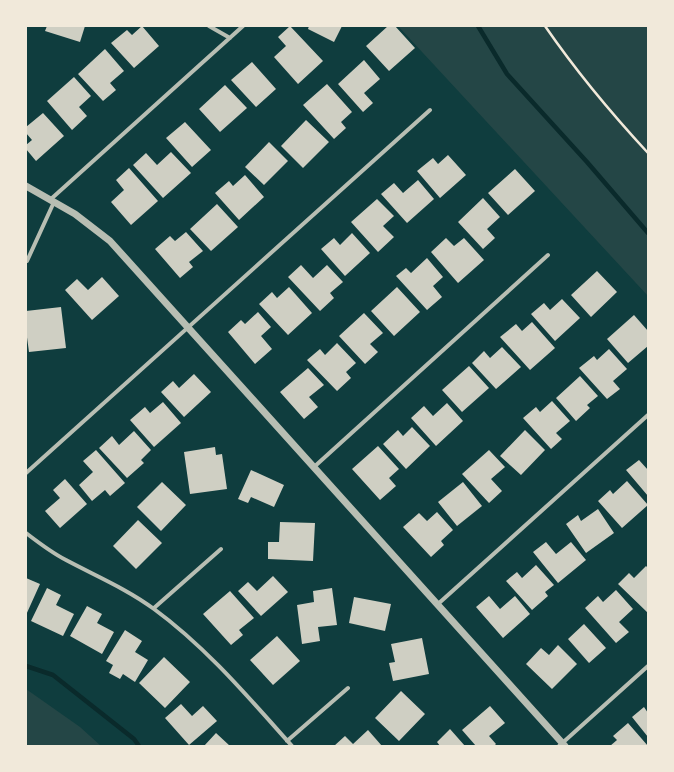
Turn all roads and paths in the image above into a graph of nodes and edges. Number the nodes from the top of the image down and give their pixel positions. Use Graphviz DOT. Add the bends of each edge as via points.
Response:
graph roads {
  1 [pos="209,26"];
  2 [pos="243,26"];
  3 [pos="545,26"];
  4 [pos="230,38"];
  5 [pos="430,110"];
  6 [pos="648,153"];
  7 [pos="26,186"];
  8 [pos="53,200"];
  9 [pos="548,255"];
  10 [pos="27,261"];
  11 [pos="189,327"];
  12 [pos="648,415"];
  13 [pos="314,467"];
  14 [pos="26,472"];
  15 [pos="26,533"];
  16 [pos="221,549"];
  17 [pos="438,604"];
  18 [pos="154,608"];
  19 [pos="648,666"];
  20 [pos="348,688"];
  21 [pos="287,741"];
  22 [pos="562,745"];
  23 [pos="292,746"];
  1 -- 4 [label="street"];
  2 -- 4 [label="street"];
  3 -- 6 [label="path" via="612,113"];
  4 -- 8 [label="street"];
  5 -- 11 [label="street"];
  7 -- 8 [label="street"];
  8 -- 10 [label="street"];
  8 -- 11 [label="street" via="110,240"];
  9 -- 13 [label="street"];
  11 -- 13 [label="street"];
  11 -- 14 [label="street"];
  12 -- 17 [label="street"];
  13 -- 17 [label="street"];
  15 -- 18 [label="street" via="65,560"];
  16 -- 18 [label="street"];
  17 -- 22 [label="street"];
  18 -- 21 [label="street" via="198,644"];
  19 -- 22 [label="street"];
  20 -- 21 [label="street"];
  21 -- 23 [label="street"];
}
